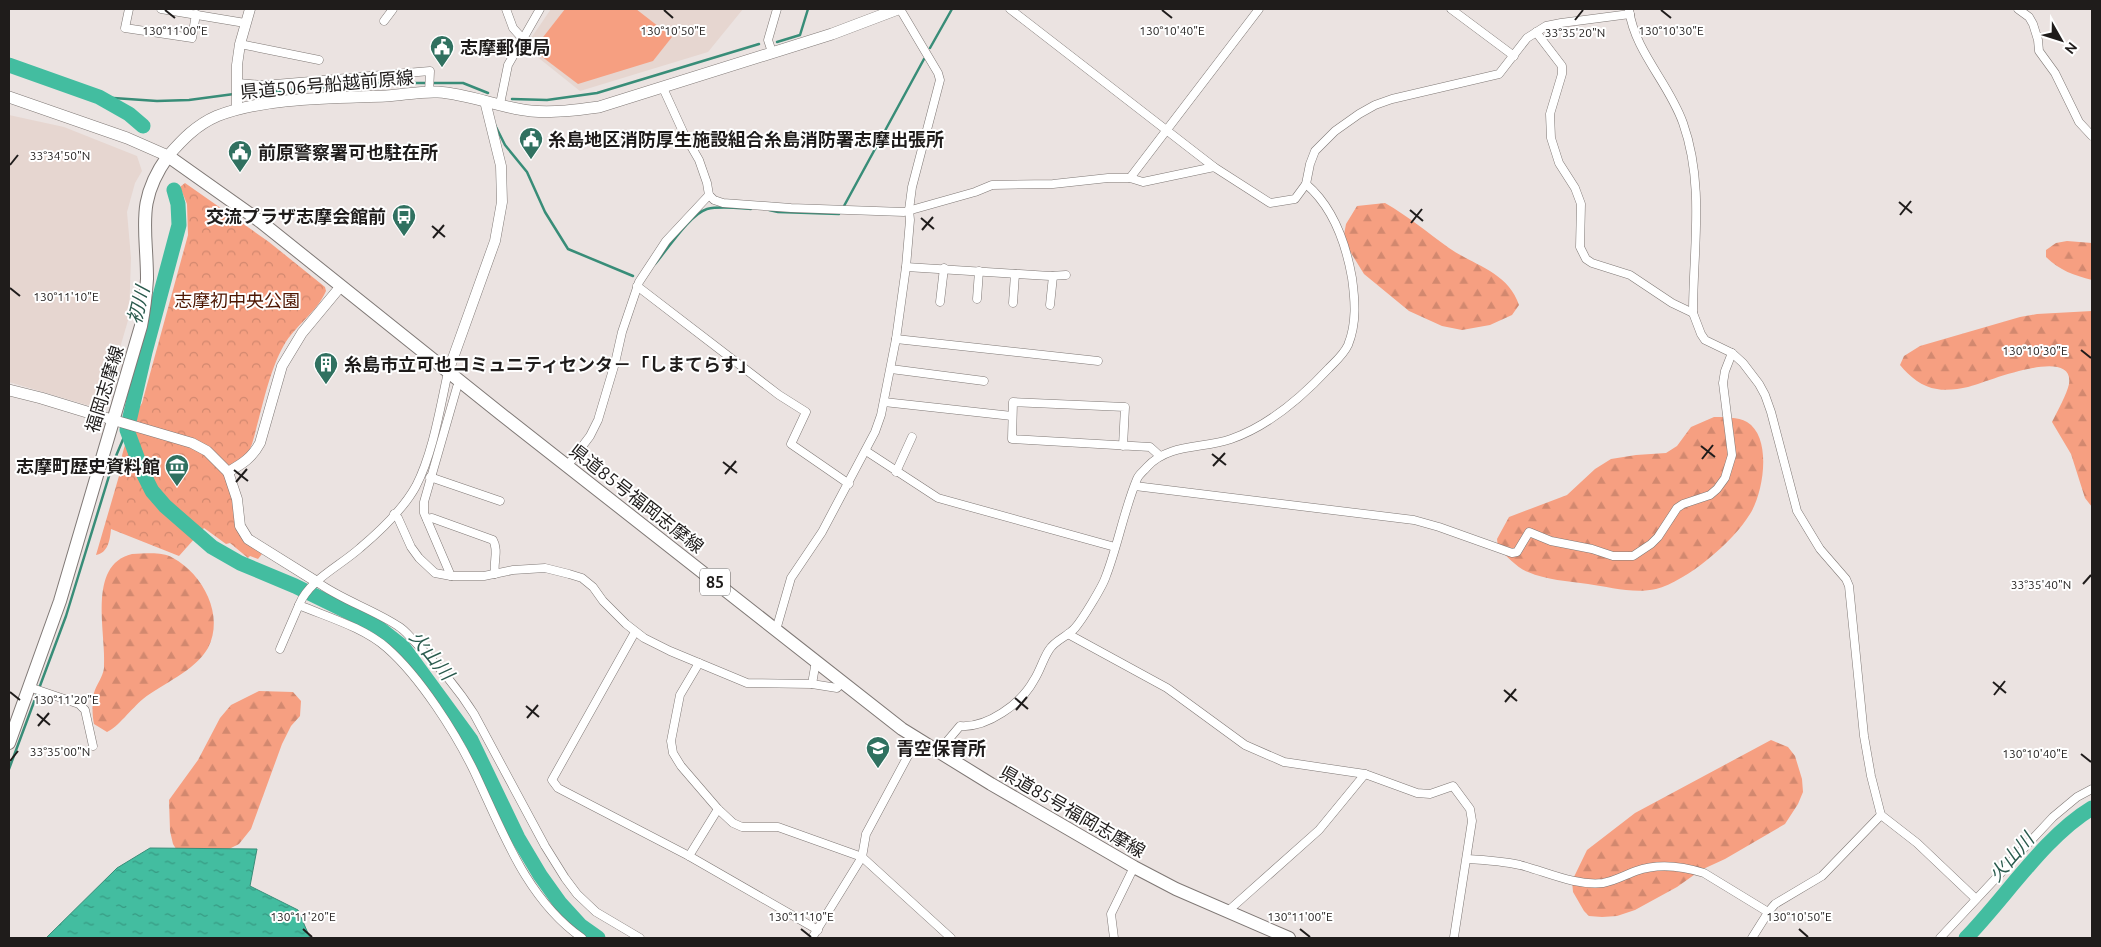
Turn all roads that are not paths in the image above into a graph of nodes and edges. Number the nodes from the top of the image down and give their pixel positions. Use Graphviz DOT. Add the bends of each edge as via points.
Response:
graph roads {
  1 [pos="129,9"];
  2 [pos="165,9"];
  3 [pos="250,9"];
  4 [pos="393,9"];
  5 [pos="506,9"];
  6 [pos="540,9"];
  7 [pos="777,9"];
  8 [pos="899,9"];
  9 [pos="1010,9"];
  10 [pos="1259,9"];
  11 [pos="1451,9"];
  12 [pos="2018,9"];
  13 [pos="1629,11"];
  14 [pos="207,12"];
  15 [pos="196,14"];
  16 [pos="384,21"];
  17 [pos="245,23"];
  18 [pos="1536,32"];
  19 [pos="522,38"];
  20 [pos="240,44"];
  21 [pos="772,52"];
  22 [pos="1514,56"];
  23 [pos="319,60"];
  24 [pos="238,85"];
  25 [pos="663,88"];
  26 [pos="429,93"];
  27 [pos="9,97"];
  28 [pos="485,101"];
  29 [pos="500,104"];
  30 [pos="237,109"];
  31 [pos="1167,129"];
  32 [pos="2092,136"];
  33 [pos="168,156"];
  34 [pos="1214,167"];
  35 [pos="1130,178"];
  36 [pos="1306,184"];
  37 [pos="708,195"];
  38 [pos="908,210"];
  39 [pos="906,267"];
  40 [pos="944,268"];
  41 [pos="979,271"];
  42 [pos="1015,274"];
  43 [pos="1066,275"];
  44 [pos="1052,276"];
  45 [pos="341,286"];
  46 [pos="637,286"];
  47 [pos="977,299"];
  48 [pos="940,302"];
  49 [pos="1012,303"];
  50 [pos="1050,305"];
  51 [pos="1694,313"];
  52 [pos="896,340"];
  53 [pos="1732,353"];
  54 [pos="1098,361"];
  55 [pos="891,369"];
  56 [pos="448,372"];
  57 [pos="984,381"];
  58 [pos="461,383"];
  59 [pos="9,390"];
  60 [pos="884,402"];
  61 [pos="100,416"];
  62 [pos="1012,416"];
  63 [pos="114,420"];
  64 [pos="912,437"];
  65 [pos="1123,446"];
  66 [pos="866,451"];
  67 [pos="1160,456"];
  68 [pos="568,466"];
  69 [pos="228,472"];
  70 [pos="896,472"];
  71 [pos="430,477"];
  72 [pos="849,484"];
  73 [pos="1135,486"];
  74 [pos="500,501"];
  75 [pos="394,514"];
  76 [pos="427,519"];
  77 [pos="1115,547"];
  78 [pos="495,574"];
  79 [pos="451,576"];
  80 [pos="316,583"];
  81 [pos="300,603"];
  82 [pos="776,630"];
  83 [pos="635,632"];
  84 [pos="1068,634"];
  85 [pos="280,649"];
  86 [pos="816,661"];
  87 [pos="699,663"];
  88 [pos="842,682"];
  89 [pos="812,684"];
  90 [pos="31,688"];
  91 [pos="917,739"];
  92 [pos="9,743"];
  93 [pos="93,746"];
  94 [pos="938,752"];
  95 [pos="1365,774"];
  96 [pos="2092,790"];
  97 [pos="718,809"];
  98 [pos="1881,815"];
  99 [pos="689,856"];
  100 [pos="862,857"];
  101 [pos="1467,859"];
  102 [pos="1134,867"];
  103 [pos="1976,899"];
  104 [pos="1228,911"];
  105 [pos="1768,912"];
  106 [pos="818,930"];
  107 [pos="1116,937"];
  108 [pos="582,938"];
  109 [pos="640,938"];
  110 [pos="812,938"];
  111 [pos="951,938"];
  112 [pos="1289,938"];
  113 [pos="1452,938"];
  114 [pos="1752,938"];
  115 [pos="1940,938"];
  1 -- 15 [label="street" via="125,28 192,38"];
  2 -- 15 [label="street"];
  3 -- 17 [label="street"];
  4 -- 16 [label="street"];
  5 -- 19 [label="street" via="513,28"];
  6 -- 19 [label="street"];
  7 -- 21 [label="street" via="768,40"];
  8 -- 21 [label="main road, 県道506号船越前原線"];
  8 -- 38 [label="street" via="940,80"];
  9 -- 31 [label="street"];
  10 -- 31 [label="street"];
  11 -- 22 [label="street"];
  12 -- 32 [label="street" via="2029,17 2039,51 2055,73 2077,118"];
  13 -- 18 [label="street" via="1546,26"];
  13 -- 51 [label="street" via="1636,37 1674,101 1690,143 1696,176"];
  14 -- 15 [label="street"];
  14 -- 17 [label="street"];
  17 -- 20 [label="street"];
  18 -- 22 [label="street" via="1527,38"];
  18 -- 51 [label="street" via="1562,66 1550,114 1551,138 1559,163 1581,204 1582,253 1592,263 1638,280 1672,303"];
  19 -- 29 [label="street" via="508,64"];
  20 -- 23 [label="street"];
  20 -- 24 [label="street"];
  21 -- 25 [label="main road, 県道506号船越前原線"];
  22 -- 36 [label="street" via="1499,74 1392,100 1360,114 1335,131 1315,151"];
  24 -- 26 [label="street" via="430,71"];
  24 -- 30 [label="street"];
  25 -- 29 [label="main road, 県道506号船越前原線" via="599,107 571,111 531,111"];
  25 -- 37 [label="street" via="699,160"];
  26 -- 28 [label="main road, 県道506号船越前原線"];
  26 -- 30 [label="main road, 県道506号船越前原線" via="329,98"];
  27 -- 33 [label="main road" via="111,132"];
  28 -- 29 [label="main road, 県道506号船越前原線"];
  28 -- 56 [label="street" via="501,166 501,212 495,241"];
  30 -- 33 [label="main road, 県道506号船越前原線" via="198,126"];
  31 -- 34 [label="street"];
  31 -- 35 [label="street"];
  33 -- 45 [label="main road, 県道85号福岡志摩線 / 85" via="261,222"];
  33 -- 63 [label="main road, 福岡志摩線" via="148,192 144,212 146,280 141,326"];
  34 -- 35 [label="street" via="1143,182"];
  34 -- 36 [label="street" via="1270,203 1295,199"];
  35 -- 38 [label="street" via="992,185"];
  36 -- 67 [label="street" via="1316,193 1338,228 1345,248 1356,309 1344,352 1294,403 1265,421 1232,439"];
  37 -- 38 [label="street" via="723,203 860,211"];
  37 -- 46 [label="street" via="662,247"];
  38 -- 39 [label="street"];
  39 -- 40 [label="street"];
  39 -- 52 [label="street"];
  40 -- 41 [label="street"];
  40 -- 48 [label="street"];
  41 -- 42 [label="street"];
  41 -- 47 [label="street"];
  42 -- 44 [label="street"];
  42 -- 49 [label="street"];
  43 -- 44 [label="street"];
  44 -- 50 [label="street"];
  45 -- 56 [label="main road, 県道85号福岡志摩線 / 85"];
  45 -- 69 [label="street" via="302,333 282,366 255,452"];
  46 -- 68 [label="street" via="598,420"];
  46 -- 72 [label="street" via="779,395 806,412 792,444"];
  51 -- 53 [label="street" via="1705,340"];
  52 -- 54 [label="street"];
  52 -- 55 [label="street"];
  53 -- 73 [label="street" via="1724,383 1732,455 1725,478 1710,495 1677,508 1658,537 1633,556 1614,556 1529,532 1520,549 1512,553 1414,520"];
  53 -- 98 [label="street" via="1751,372 1766,395 1797,511 1820,549 1849,586 1864,736"];
  55 -- 57 [label="street"];
  55 -- 60 [label="street"];
  56 -- 58 [label="main road, 県道85号福岡志摩線 / 85"];
  56 -- 75 [label="street" via="426,462 416,486"];
  58 -- 68 [label="main road, 県道85号福岡志摩線 / 85"];
  58 -- 71 [label="street" via="457,387"];
  59 -- 61 [label="main road"];
  60 -- 62 [label="street"];
  60 -- 66 [label="street"];
  61 -- 63 [label="street"];
  62 -- 65 [label="street" via="1012,439"];
  62 -- 65 [label="street" via="1012,402 1126,407"];
  63 -- 69 [label="street" via="192,443 207,451"];
  63 -- 90 [label="main road, 福岡志摩線"];
  64 -- 70 [label="street"];
  65 -- 67 [label="street" via="1150,448"];
  66 -- 70 [label="street"];
  66 -- 72 [label="street"];
  67 -- 73 [label="street" via="1138,477"];
  68 -- 82 [label="main road, 県道85号福岡志摩線 / 85"];
  69 -- 80 [label="street" via="237,499 240,526 248,539"];
  70 -- 77 [label="street" via="953,504"];
  71 -- 74 [label="street"];
  71 -- 76 [label="street" via="424,502"];
  72 -- 82 [label="street" via="791,578"];
  73 -- 77 [label="street"];
  75 -- 79 [label="street" via="419,558 435,573"];
  75 -- 80 [label="street" via="361,548"];
  76 -- 78 [label="street" via="492,540 496,546"];
  76 -- 79 [label="street"];
  77 -- 84 [label="street" via="1106,578 1076,627"];
  78 -- 79 [label="street"];
  78 -- 83 [label="street" via="545,568 582,578"];
  80 -- 81 [label="street"];
  80 -- 109 [label="street" via="401,628 432,658 462,695 482,727 565,878 596,912"];
  81 -- 85 [label="street"];
  81 -- 108 [label="street" via="365,633 386,647 404,666 435,705 460,745 510,847 539,896 556,917"];
  82 -- 86 [label="main road, 県道85号福岡志摩線 / 85"];
  83 -- 87 [label="street"];
  83 -- 99 [label="street" via="552,780 558,788"];
  84 -- 94 [label="street" via="1049,649 1023,695 994,718 968,727 960,726"];
  84 -- 95 [label="street" via="1167,688 1245,745 1284,762"];
  86 -- 88 [label="main road, 県道85号福岡志摩線 / 85"];
  86 -- 89 [label="street"];
  87 -- 89 [label="street" via="747,683"];
  87 -- 97 [label="street" via="680,696 670,741 681,766"];
  88 -- 89 [label="street" via="837,688"];
  88 -- 91 [label="main road, 県道85号福岡志摩線 / 85"];
  90 -- 92 [label="main road, 福岡志摩線"];
  90 -- 93 [label="street" via="79,704 86,710"];
  91 -- 94 [label="main road, 県道85号福岡志摩線 / 85"];
  91 -- 100 [label="street" via="866,834"];
  94 -- 102 [label="main road, 県道85号福岡志摩線 / 85"];
  95 -- 101 [label="street" via="1417,793 1430,794 1453,786 1470,809 1472,821"];
  95 -- 104 [label="street" via="1318,830"];
  96 -- 103 [label="street" via="2077,797 2052,817"];
  97 -- 99 [label="street"];
  97 -- 100 [label="street" via="742,827 778,827"];
  98 -- 103 [label="street" via="1918,843"];
  98 -- 105 [label="street" via="1822,876"];
  99 -- 106 [label="street"];
  100 -- 106 [label="street"];
  100 -- 111 [label="street"];
  101 -- 105 [label="street" via="1499,860 1592,883 1609,882 1645,868 1660,866 1695,870"];
  101 -- 113 [label="street"];
  102 -- 104 [label="main road, 県道85号福岡志摩線 / 85"];
  102 -- 107 [label="street" via="1112,914"];
  103 -- 115 [label="street"];
  104 -- 112 [label="main road, 県道85号福岡志摩線 / 85"];
  105 -- 114 [label="street"];
  106 -- 110 [label="street"];
}
